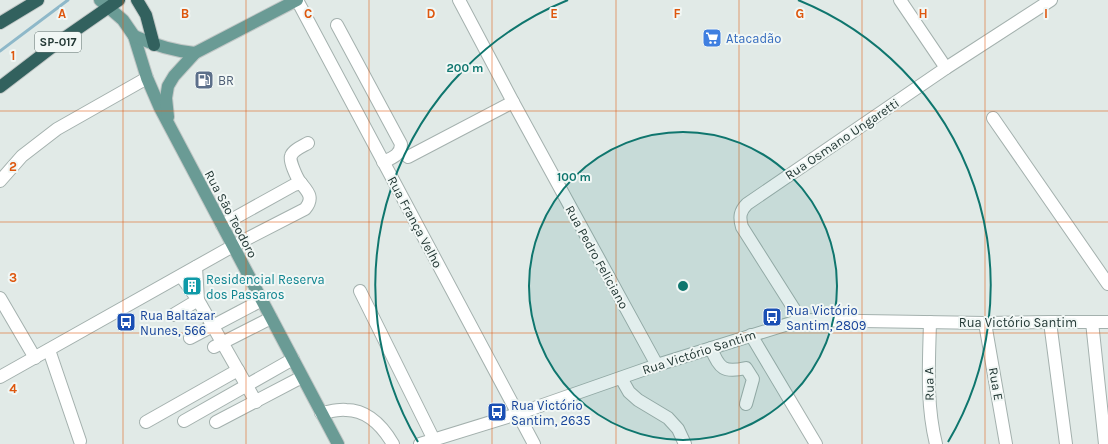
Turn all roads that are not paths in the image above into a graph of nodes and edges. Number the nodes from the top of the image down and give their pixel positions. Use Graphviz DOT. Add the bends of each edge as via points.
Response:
graph roads {
  1 [pos="38,0"];
  2 [pos="119,0"];
  3 [pos="137,0"];
  4 [pos="297,0"];
  5 [pos="458,0"];
  6 [pos="900,0"];
  7 [pos="1051,0"];
  8 [pos="105,4"];
  9 [pos="0,23"];
  10 [pos="338,25"];
  11 [pos="134,36"];
  12 [pos="154,45"];
  13 [pos="195,53"];
  14 [pos="946,68"];
  15 [pos="147,78"];
  16 [pos="0,87"];
  17 [pos="513,102"];
  18 [pos="993,118"];
  19 [pos="174,137"];
  20 [pos="308,143"];
  21 [pos="408,157"];
  22 [pos="383,162"];
  23 [pos="0,181"];
  24 [pos="301,183"];
  25 [pos="222,225"];
  26 [pos="233,246"];
  27 [pos="196,267"];
  28 [pos="181,276"];
  29 [pos="1108,284"];
  30 [pos="360,291"];
  31 [pos="0,298"];
  32 [pos="198,300"];
  33 [pos="262,300"];
  34 [pos="173,315"];
  35 [pos="271,318"];
  36 [pos="800,320"];
  37 [pos="930,322"];
  38 [pos="1050,322"];
  39 [pos="1092,322"];
  40 [pos="1108,322"];
  41 [pos="985,324"];
  42 [pos="213,326"];
  43 [pos="751,335"];
  44 [pos="190,338"];
  45 [pos="219,345"];
  46 [pos="710,348"];
  47 [pos="49,350"];
  48 [pos="35,358"];
  49 [pos="293,359"];
  50 [pos="657,365"];
  51 [pos="238,370"];
  52 [pos="0,377"];
  53 [pos="302,377"];
  54 [pos="621,378"];
  55 [pos="246,386"];
  56 [pos="256,402"];
  57 [pos="746,404"];
  58 [pos="1104,409"];
  59 [pos="321,413"];
  60 [pos="517,414"];
  61 [pos="184,421"];
  62 [pos="146,422"];
  63 [pos="216,422"];
  64 [pos="80,440"];
  65 [pos="434,440"];
  66 [pos="338,444"];
  67 [pos="393,444"];
  68 [pos="420,444"];
  69 [pos="534,444"];
  70 [pos="685,444"];
  71 [pos="816,444"];
  72 [pos="936,444"];
  73 [pos="1006,444"];
  74 [pos="1066,444"];
  75 [pos="1105,444"];
  1 -- 9 [label="highway"];
  2 -- 8 [label="highway, SP-017"];
  3 -- 12 [label="highway" via="146,15"];
  4 -- 13 [label="main road"];
  4 -- 22 [label="street, Rua França Velho"];
  5 -- 17 [label="street, Rua Pedro Feliciano"];
  6 -- 14 [label="street"];
  7 -- 14 [label="street, Rua Osmano Ungaretti"];
  8 -- 11 [label="main road, Rua São Teodoro" via="123,20"];
  8 -- 16 [label="highway, SP-017"];
  10 -- 22 [label="street" via="401,144 398,154"];
  11 -- 12 [label="main road"];
  11 -- 15 [label="main road, Rua São Teodoro"];
  12 -- 13 [label="main road"];
  13 -- 19 [label="main road" via="168,86 166,111"];
  14 -- 36 [label="street, Rua Osmano Ungaretti" via="743,209 740,220 742,227"];
  15 -- 19 [label="main road, Rua São Teodoro"];
  15 -- 23 [label="street" via="52,133 22,156"];
  17 -- 21 [label="street"];
  17 -- 50 [label="street, Rua Pedro Feliciano"];
  18 -- 29 [label="street"];
  19 -- 25 [label="main road, Rua São Teodoro"];
  20 -- 24 [label="street" via="291,156 291,162"];
  22 -- 60 [label="street, Rua França Velho"];
  24 -- 25 [label="street"];
  24 -- 26 [label="street" via="310,196 305,209"];
  25 -- 26 [label="main road, Rua São Teodoro"];
  26 -- 27 [label="street"];
  26 -- 33 [label="main road, Rua São Teodoro"];
  27 -- 28 [label="street"];
  27 -- 32 [label="street"];
  28 -- 32 [label="street"];
  28 -- 47 [label="street"];
  30 -- 65 [label="street"];
  31 -- 48 [label="street"];
  32 -- 34 [label="street"];
  32 -- 42 [label="street"];
  33 -- 35 [label="main road, Rua São Teodoro"];
  33 -- 42 [label="street"];
  35 -- 45 [label="street"];
  35 -- 49 [label="main road, Rua São Teodoro"];
  36 -- 37 [label="street, Rua Victório Santim"];
  36 -- 43 [label="street, Rua Victório Santim"];
  37 -- 41 [label="street, Rua Victório Santim"];
  37 -- 72 [label="street, Rua A" via="929,392"];
  38 -- 39 [label="street, Rua Victório Santim"];
  38 -- 41 [label="street, Rua Victório Santim"];
  38 -- 74 [label="street"];
  39 -- 40 [label="street, Rua Victório Santim"];
  39 -- 58 [label="street"];
  41 -- 73 [label="street, Rua E"];
  42 -- 44 [label="street"];
  42 -- 45 [label="street"];
  43 -- 46 [label="street, Rua Victório Santim"];
  43 -- 71 [label="street"];
  45 -- 51 [label="street"];
  46 -- 50 [label="street, Rua Victório Santim"];
  46 -- 57 [label="street" via="715,360 725,370 746,368 750,372 753,379"];
  47 -- 48 [label="street"];
  47 -- 64 [label="street"];
  48 -- 52 [label="street"];
  49 -- 53 [label="main road, Rua São Teodoro"];
  49 -- 55 [label="street"];
  50 -- 54 [label="street, Rua Victório Santim"];
  51 -- 55 [label="street"];
  51 -- 62 [label="street"];
  53 -- 56 [label="street"];
  53 -- 59 [label="main road, Rua São Teodoro"];
  54 -- 60 [label="street, Rua Victório Santim"];
  54 -- 70 [label="street" via="629,392 638,400 668,418 678,429"];
  55 -- 56 [label="street"];
  55 -- 61 [label="street"];
  56 -- 63 [label="street"];
  58 -- 75 [label="street"];
  59 -- 66 [label="main road, Rua São Teodoro"];
  59 -- 67 [label="street" via="347,410 360,412 374,419"];
  60 -- 65 [label="street, Rua Victório Santim"];
  60 -- 69 [label="street, Rua França Velho"];
  65 -- 68 [label="street, Rua Victório Santim"];
}
